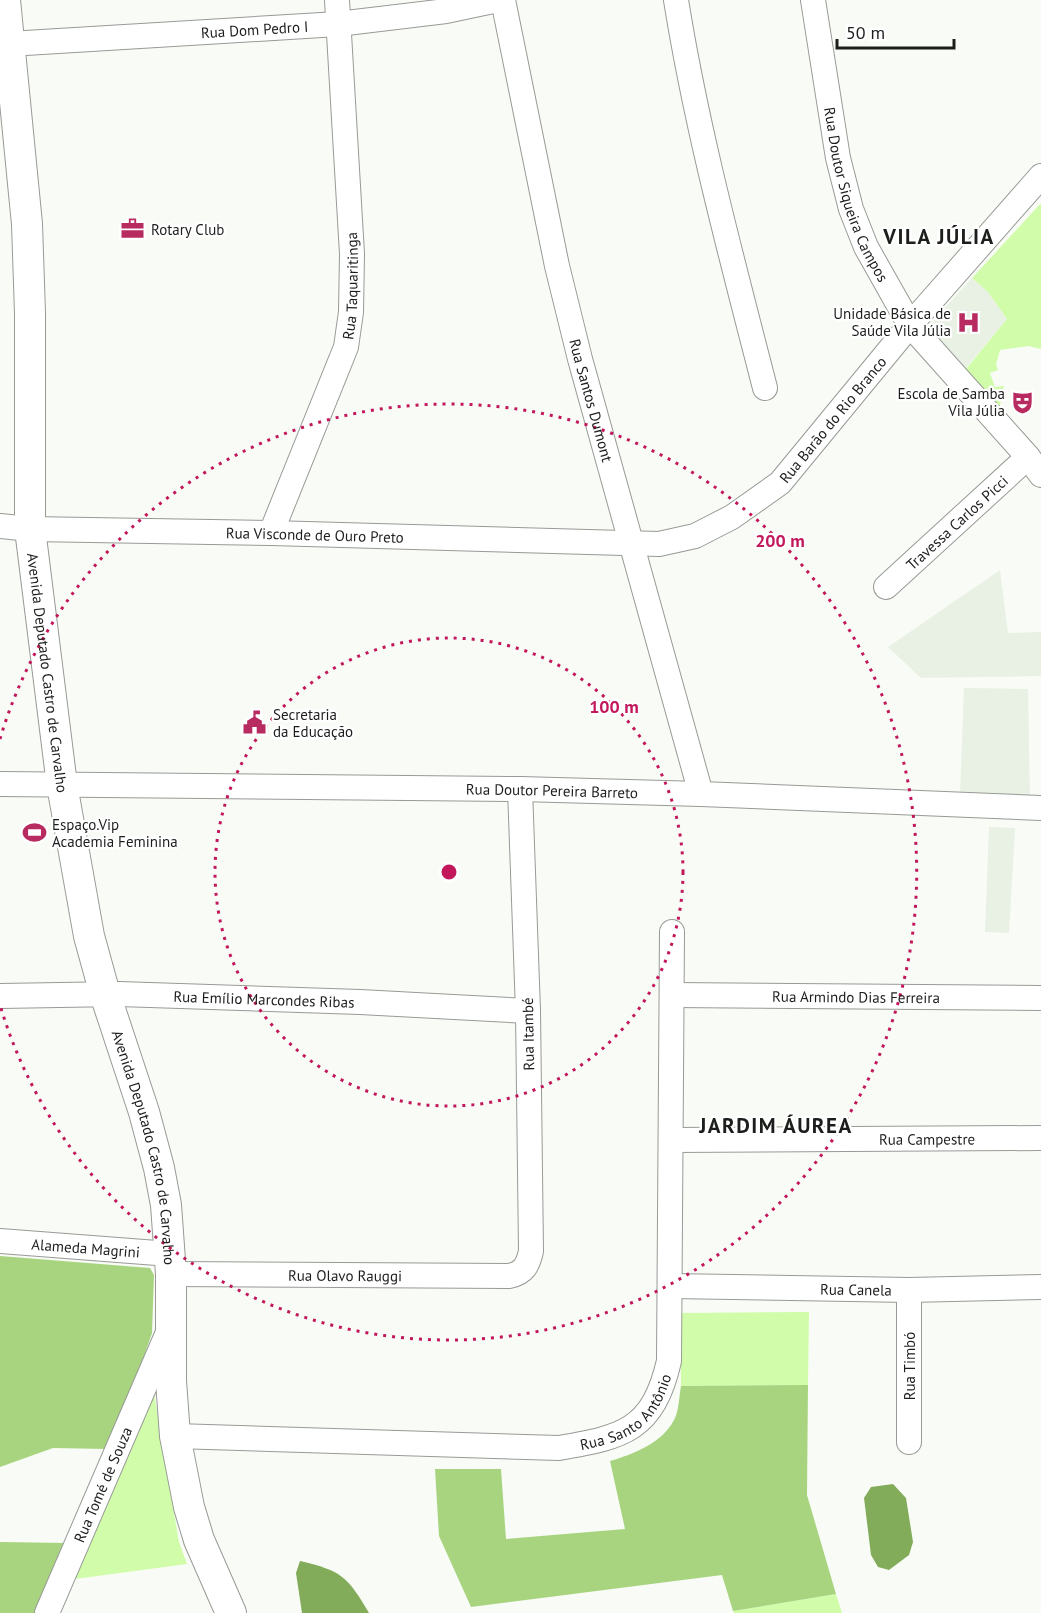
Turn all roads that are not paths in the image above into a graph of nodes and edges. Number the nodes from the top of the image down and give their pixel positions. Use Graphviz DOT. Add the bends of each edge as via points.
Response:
graph roads {
  1 [pos="5,0"];
  2 [pos="498,0"];
  3 [pos="502,0"];
  4 [pos="676,0"];
  5 [pos="813,0"];
  6 [pos="337,12"];
  7 [pos="9,44"];
  8 [pos="6,89"];
  9 [pos="1041,176"];
  10 [pos="910,325"];
  11 [pos="765,388"];
  12 [pos="1035,466"];
  13 [pos="0,526"];
  14 [pos="30,529"];
  15 [pos="271,533"];
  16 [pos="631,543"];
  17 [pos="886,588"];
  18 [pos="0,784"];
  19 [pos="62,785"];
  20 [pos="520,789"];
  21 [pos="701,794"];
  22 [pos="1041,808"];
  23 [pos="672,932"];
  24 [pos="105,994"];
  25 [pos="672,995"];
  26 [pos="0,996"];
  27 [pos="1041,998"];
  28 [pos="528,1011"];
  29 [pos="1041,1138"];
  30 [pos="671,1140"];
  31 [pos="0,1241"];
  32 [pos="171,1264"];
  33 [pos="517,1275"];
  34 [pos="670,1286"];
  35 [pos="1041,1287"];
  36 [pos="909,1290"];
  37 [pos="164,1358"];
  38 [pos="175,1436"];
  39 [pos="909,1442"];
  40 [pos="47,1613"];
  41 [pos="231,1613"];
  1 -- 7 [label="main road, Avenida Deputado Castro de Carvalho"];
  2 -- 6 [label="street, Rua Dom Pedro I" via="435,12"];
  3 -- 16 [label="street, Rua Santos Dumont" via="557,266"];
  4 -- 11 [label="street" via="701,139"];
  5 -- 10 [label="street, Rua Doutor Siqueira Campos" via="838,158 851,209 866,247"];
  6 -- 7 [label="street, Rua Dom Pedro I"];
  6 -- 15 [label="street, Rua Taquaritinga" via="352,254 351,312 346,347"];
  7 -- 8 [label="main road, Avenida Deputado Castro de Carvalho"];
  8 -- 14 [label="main road, Avenida Deputado Castro de Carvalho" via="27,224"];
  9 -- 10 [label="street, Rua Barão do Rio Branco"];
  10 -- 12 [label="street, Rua Doutor Siqueira Campos"];
  10 -- 16 [label="street, Rua Barão do Rio Branco" via="780,483 732,517 694,537 659,544"];
  12 -- 17 [label="street, Travessa Carlos Picci"];
  13 -- 14 [label="street, Rua Visconde de Ouro Preto"];
  14 -- 15 [label="street, Rua Visconde de Ouro Preto"];
  14 -- 19 [label="main road, Avenida Deputado Castro de Carvalho"];
  15 -- 16 [label="street, Rua Visconde de Ouro Preto"];
  16 -- 21 [label="street, Rua Santos Dumont"];
  18 -- 19 [label="street, Rua Doutor Pereira Barreto"];
  19 -- 20 [label="street, Rua Doutor Pereira Barreto"];
  19 -- 24 [label="main road, Avenida Deputado Castro de Carvalho" via="89,936"];
  20 -- 21 [label="street, Rua Doutor Pereira Barreto"];
  20 -- 28 [label="street, Rua Itambé"];
  21 -- 22 [label="street, Rua Doutor Pereira Barreto"];
  23 -- 25 [label="street, Rua Santo Antônio"];
  24 -- 26 [label="street, Rua Emílio Marcondes Ribas"];
  24 -- 28 [label="street, Rua Emílio Marcondes Ribas"];
  24 -- 32 [label="main road, Avenida Deputado Castro de Carvalho" via="159,1168"];
  25 -- 27 [label="street, Rua Armindo Dias Ferreira"];
  25 -- 30 [label="street, Rua Santo Antônio"];
  28 -- 33 [label="street, Rua Itambé" via="531,1251"];
  29 -- 30 [label="street, Rua Campestre"];
  30 -- 34 [label="street, Rua Santo Antônio"];
  31 -- 32 [label="street, Alameda Magrini"];
  32 -- 33 [label="street, Rua Olavo Rauggi"];
  32 -- 37 [label="main road, Avenida Deputado Castro de Carvalho" via="171,1326"];
  34 -- 36 [label="street, Rua Canela"];
  34 -- 38 [label="street, Rua Santo Antônio" via="669,1361 663,1386 648,1413 628,1430 597,1442 559,1448"];
  35 -- 36 [label="street, Rua Canela"];
  36 -- 39 [label="street, Rua Timbó"];
  37 -- 38 [label="main road, Avenida Deputado Castro de Carvalho"];
  37 -- 40 [label="street, Rua Tomé de Souza"];
  38 -- 41 [label="main road, Avenida Deputado Castro de Carvalho" via="189,1507"];
}
